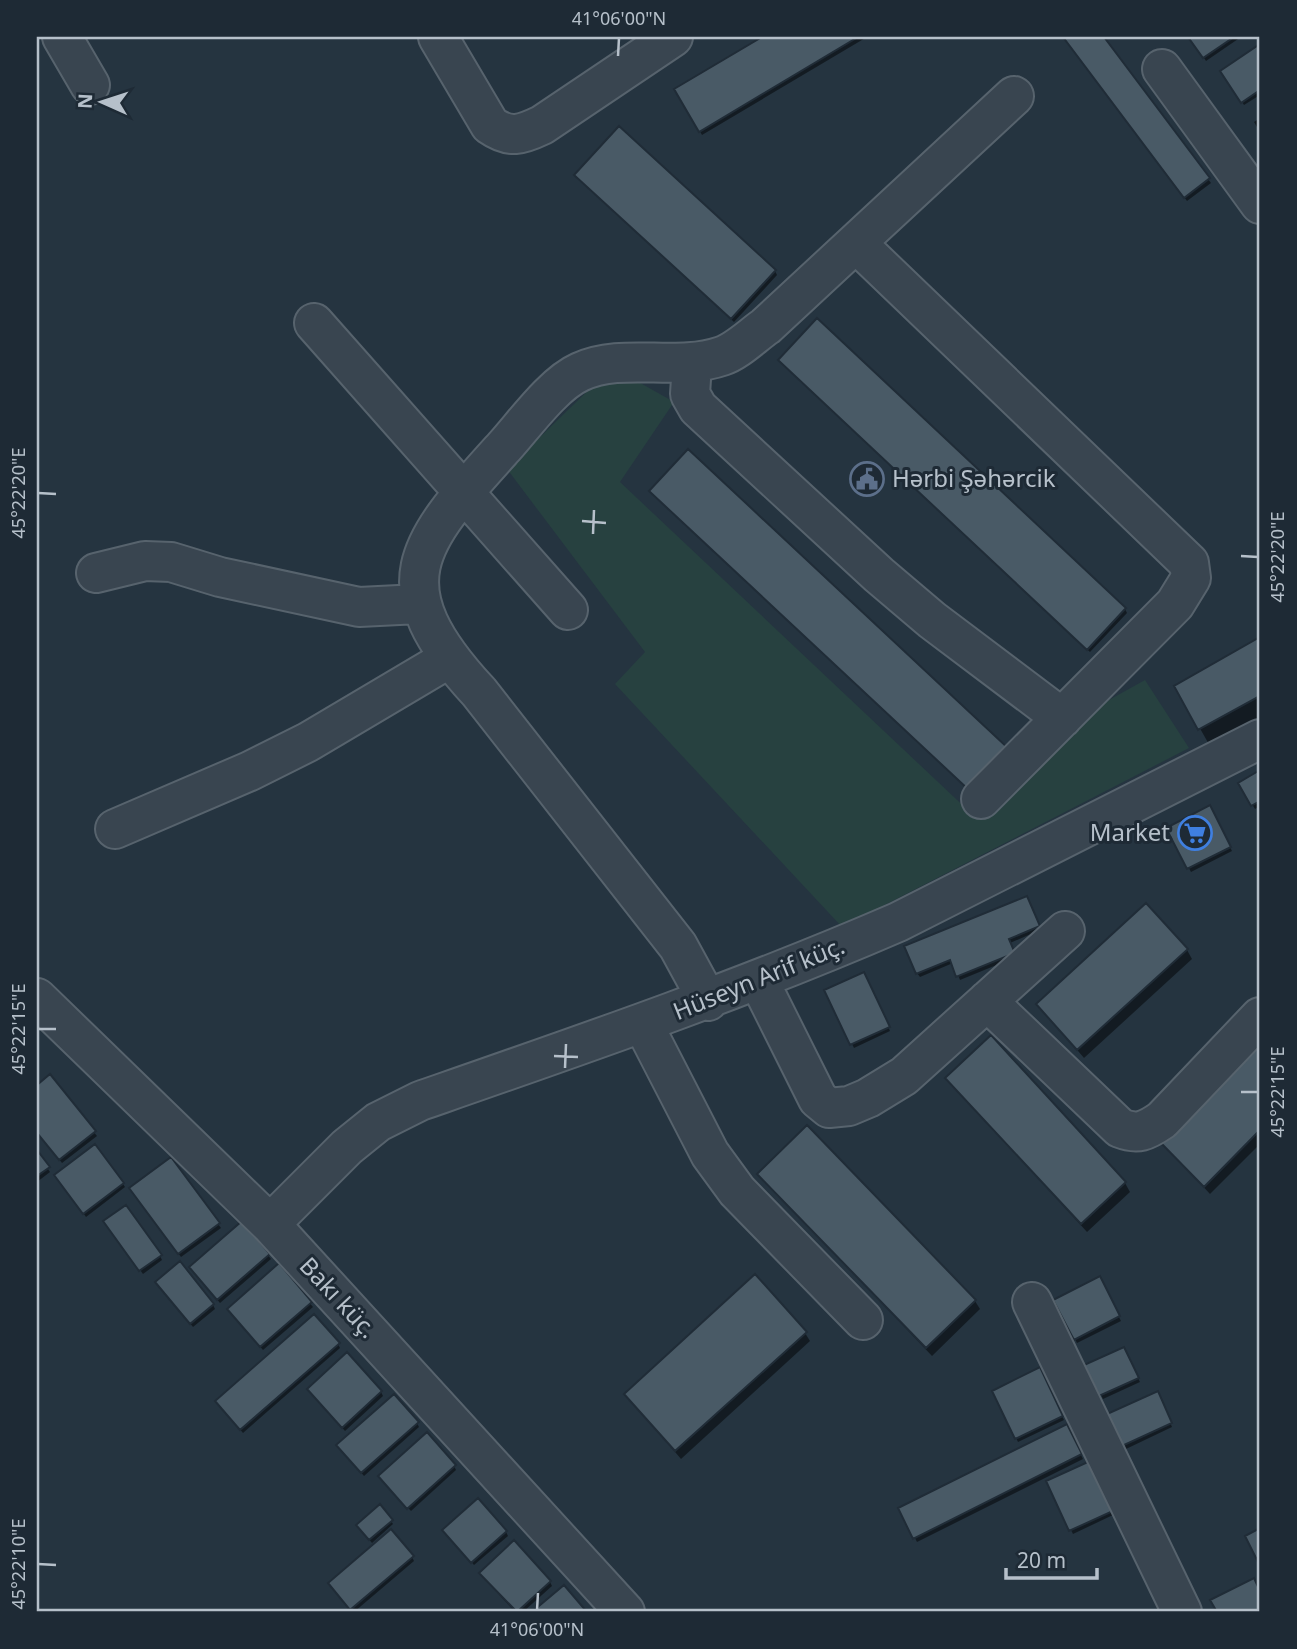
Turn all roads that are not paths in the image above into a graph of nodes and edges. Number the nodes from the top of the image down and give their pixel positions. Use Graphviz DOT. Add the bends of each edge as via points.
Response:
graph roads {
  1 [pos="62,37"];
  2 [pos="438,37"];
  3 [pos="673,37"];
  4 [pos="1161,69"];
  5 [pos="90,85"];
  6 [pos="1014,96"];
  7 [pos="1260,204"];
  8 [pos="856,243"];
  9 [pos="314,323"];
  10 [pos="692,364"];
  11 [pos="464,492"];
  12 [pos="96,573"];
  13 [pos="419,604"];
  14 [pos="568,610"];
  15 [pos="448,659"];
  16 [pos="1062,718"];
  17 [pos="1260,739"];
  18 [pos="981,799"];
  19 [pos="115,829"];
  20 [pos="1065,931"];
  21 [pos="759,981"];
  22 [pos="37,998"];
  23 [pos="708,1001"];
  24 [pos="987,1001"];
  25 [pos="1260,1017"];
  26 [pos="643,1024"];
  27 [pos="270,1224"];
  28 [pos="1032,1302"];
  29 [pos="863,1320"];
  30 [pos="625,1612"];
  31 [pos="1182,1612"];
  1 -- 5 [label="street"];
  2 -- 3 [label="street" via="490,125 503,134 518,136 542,125"];
  4 -- 7 [label="street"];
  6 -- 8 [label="street"];
  8 -- 10 [label="street" via="766,326 724,355"];
  8 -- 16 [label="street" via="1189,563 1192,578 1175,604"];
  9 -- 11 [label="street"];
  10 -- 11 [label="street" via="606,365 579,372 558,388"];
  10 -- 16 [label="street" via="690,394 698,408 889,584"];
  11 -- 13 [label="street" via="432,534 421,558"];
  11 -- 14 [label="street"];
  12 -- 13 [label="street" via="145,561 171,562 359,607"];
  13 -- 15 [label="street"];
  15 -- 19 [label="street" via="308,742"];
  15 -- 23 [label="street" via="479,692 678,946"];
  16 -- 18 [label="street"];
  17 -- 21 [label="street, Hüseyn Arif küç." via="898,922"];
  20 -- 24 [label="street"];
  21 -- 23 [label="street, Hüseyn Arif küç."];
  21 -- 24 [label="street" via="818,1099 829,1108 869,1098 904,1076"];
  22 -- 27 [label="street, Bakı küç."];
  23 -- 26 [label="street, Hüseyn Arif küç."];
  24 -- 25 [label="street" via="1120,1128 1134,1134 1162,1119"];
  26 -- 27 [label="street, Hüseyn Arif küç." via="420,1101 378,1122"];
  26 -- 29 [label="street" via="710,1154 737,1191"];
  27 -- 30 [label="street, Bakı küç."];
  28 -- 31 [label="street"];
}
